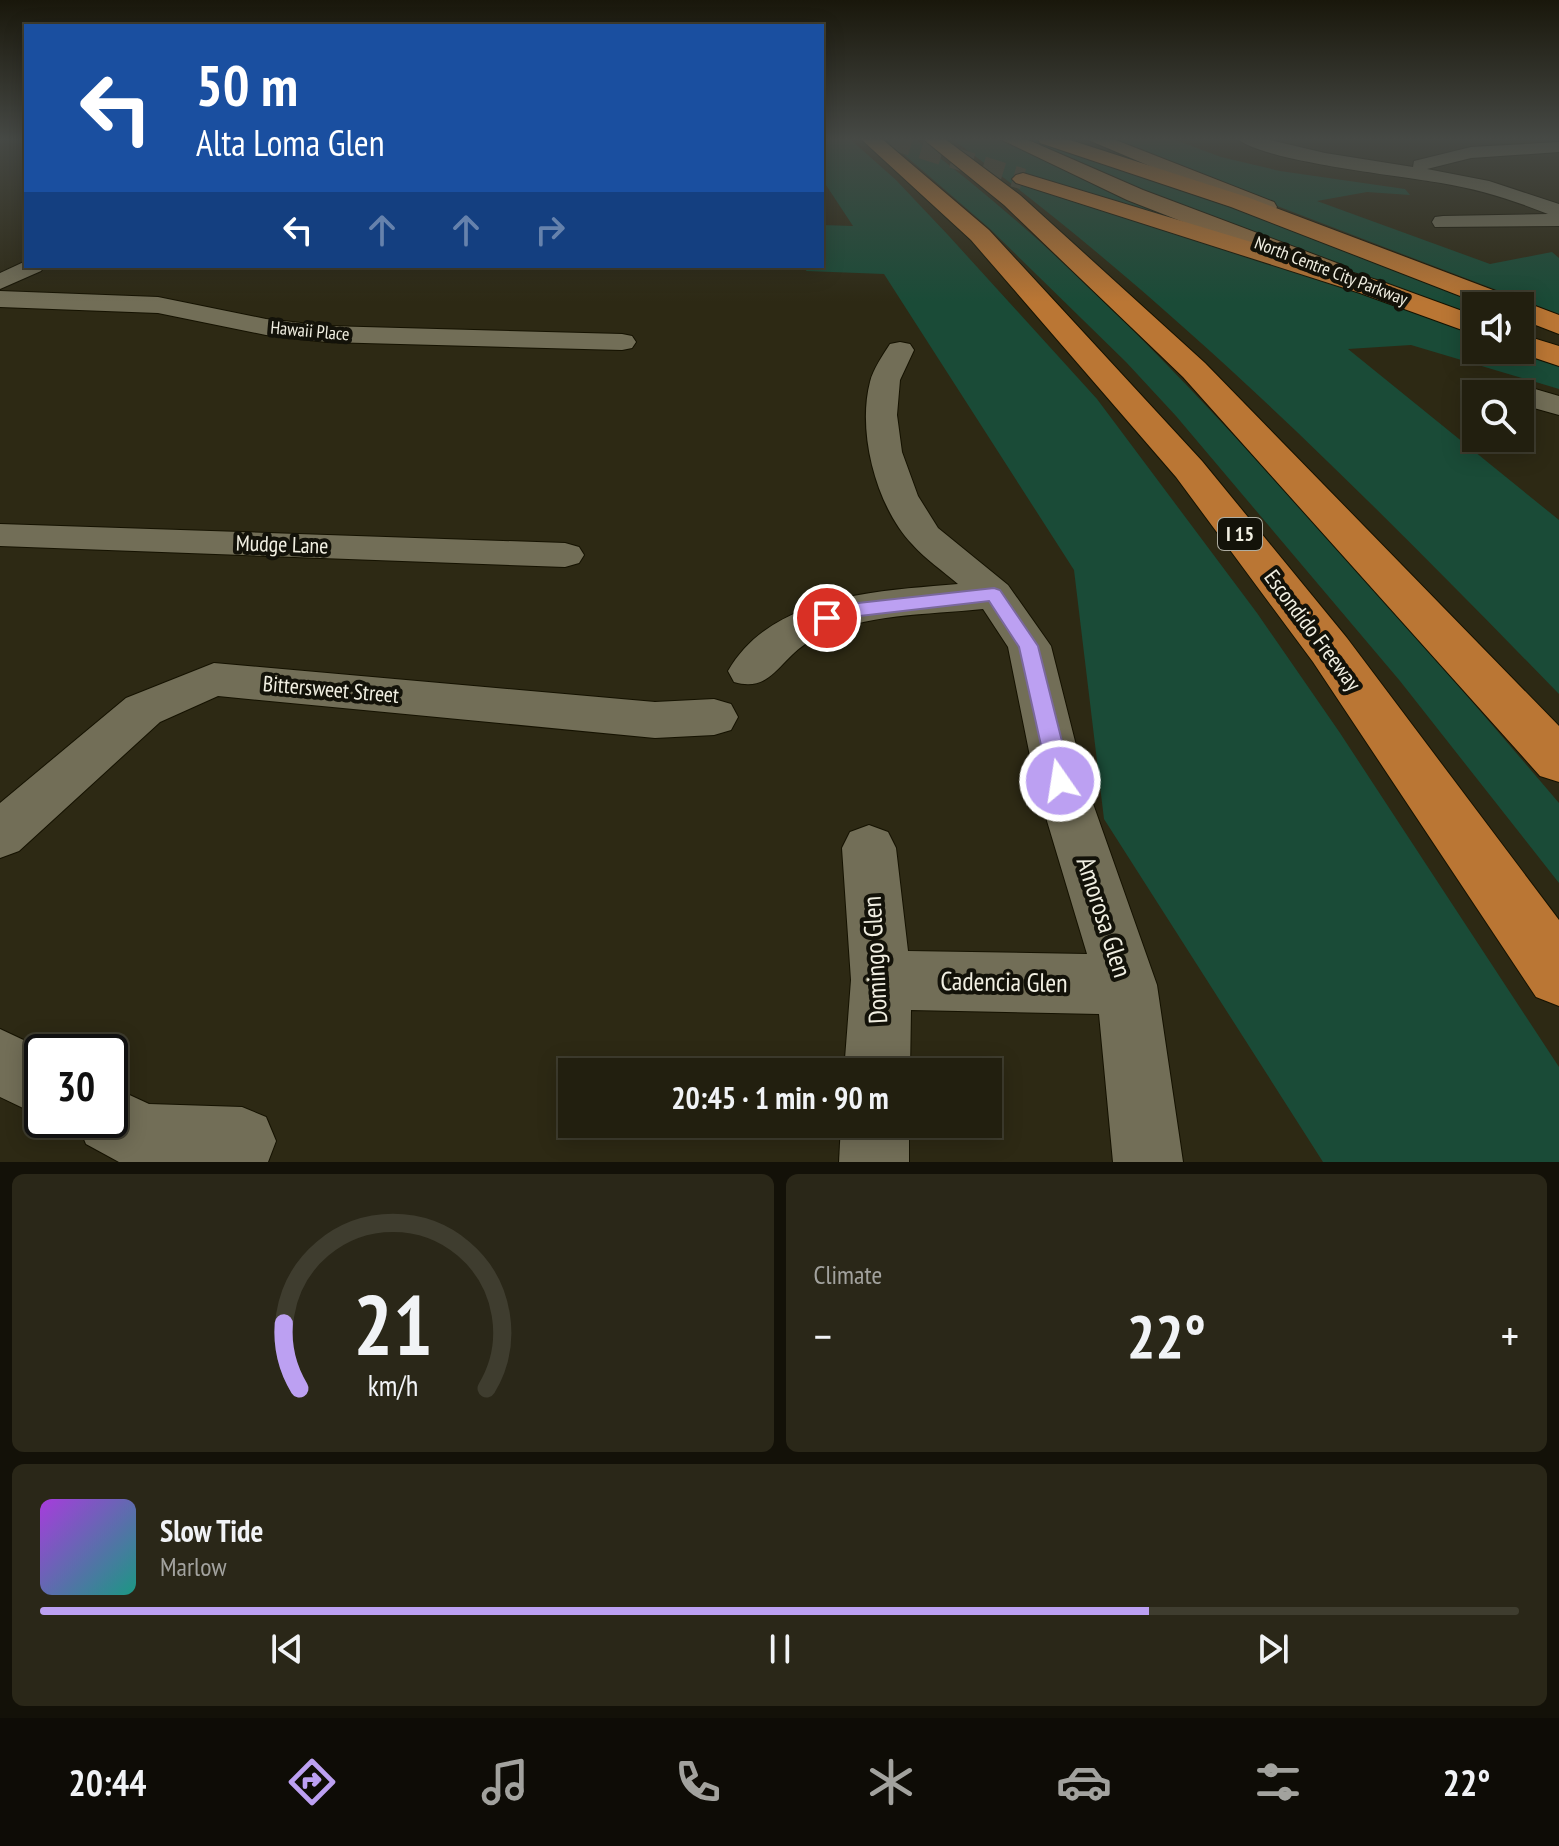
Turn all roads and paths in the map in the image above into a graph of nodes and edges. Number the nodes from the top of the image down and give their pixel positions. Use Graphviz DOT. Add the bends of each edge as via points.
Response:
graph roads {
  1 [pos="934,193"];
  2 [pos="1003,193"];
  3 [pos="1069,193"];
  4 [pos="1130,193"];
  5 [pos="1213,193"];
  6 [pos="1229,193"];
  7 [pos="1515,193"];
  8 [pos="1559,211"];
  9 [pos="1559,220"];
  10 [pos="1443,222"];
  11 [pos="1372,251"];
  12 [pos="0,260"];
  13 [pos="24,260"];
  14 [pos="29,268"];
  15 [pos="0,282"];
  16 [pos="1370,287"];
  17 [pos="1476,292"];
  18 [pos="0,299"];
  19 [pos="1534,315"];
  20 [pos="1462,321"];
  21 [pos="1559,325"];
  22 [pos="622,342"];
  23 [pos="1534,348"];
  24 [pos="900,350"];
  25 [pos="1559,357"];
  26 [pos="1534,398"];
  27 [pos="1559,406"];
  28 [pos="0,535"];
  29 [pos="565,555"];
  30 [pos="994,594"];
  31 [pos="750,671"];
  32 [pos="714,717"];
  33 [pos="1559,761"];
  34 [pos="0,835"];
  35 [pos="869,848"];
  36 [pos="1559,974"];
  37 [pos="881,980"];
  38 [pos="1127,985"];
  39 [pos="878,1058"];
  40 [pos="0,1061"];
  41 [pos="24,1074"];
  42 [pos="128,1130"];
  43 [pos="875,1138"];
  44 [pos="242,1141"];
  45 [pos="874,1162"];
  46 [pos="1148,1162"];
  1 -- 36 [label="highway, Escondido Freeway / I 15" via="980,235 1189,469 1330,650"];
  2 -- 33 [label="highway" via="1194,370"];
  3 -- 16 [label="highway"];
  4 -- 16 [label="main road, North Centre City Parkway"];
  5 -- 11 [label="highway"];
  6 -- 11 [label="main road, North Centre City Parkway"];
  7 -- 8 [label="street"];
  9 -- 10 [label="street"];
  11 -- 17 [label="highway, North Centre City Parkway"];
  12 -- 13 [label="street"];
  14 -- 15 [label="street"];
  16 -- 20 [label="highway, North Centre City Parkway"];
  18 -- 22 [label="street, Hawaii Place" via="158,305 327,334"];
  19 -- 21 [label="highway"];
  23 -- 25 [label="highway"];
  24 -- 30 [label="street, Amorosa Glen" via="886,375 881,415 885,452 900,496 924,535"];
  26 -- 27 [label="street"];
  28 -- 29 [label="street, Mudge Lane"];
  30 -- 31 [label="street" via="849,610 804,625 773,644"];
  30 -- 38 [label="street, Amorosa Glen" via="1029,646 1060,781"];
  32 -- 34 [label="street, Bittersweet Street" via="655,720 214,679 143,710"];
  35 -- 37 [label="street, Domingo Glen"];
  37 -- 38 [label="street, Cadencia Glen"];
  37 -- 39 [label="street, Domingo Glen"];
  38 -- 46 [label="street, Amorosa Glen"];
  40 -- 41 [label="street"];
  42 -- 44 [label="street" via="144,1138"];
  43 -- 45 [label="street"];
}
